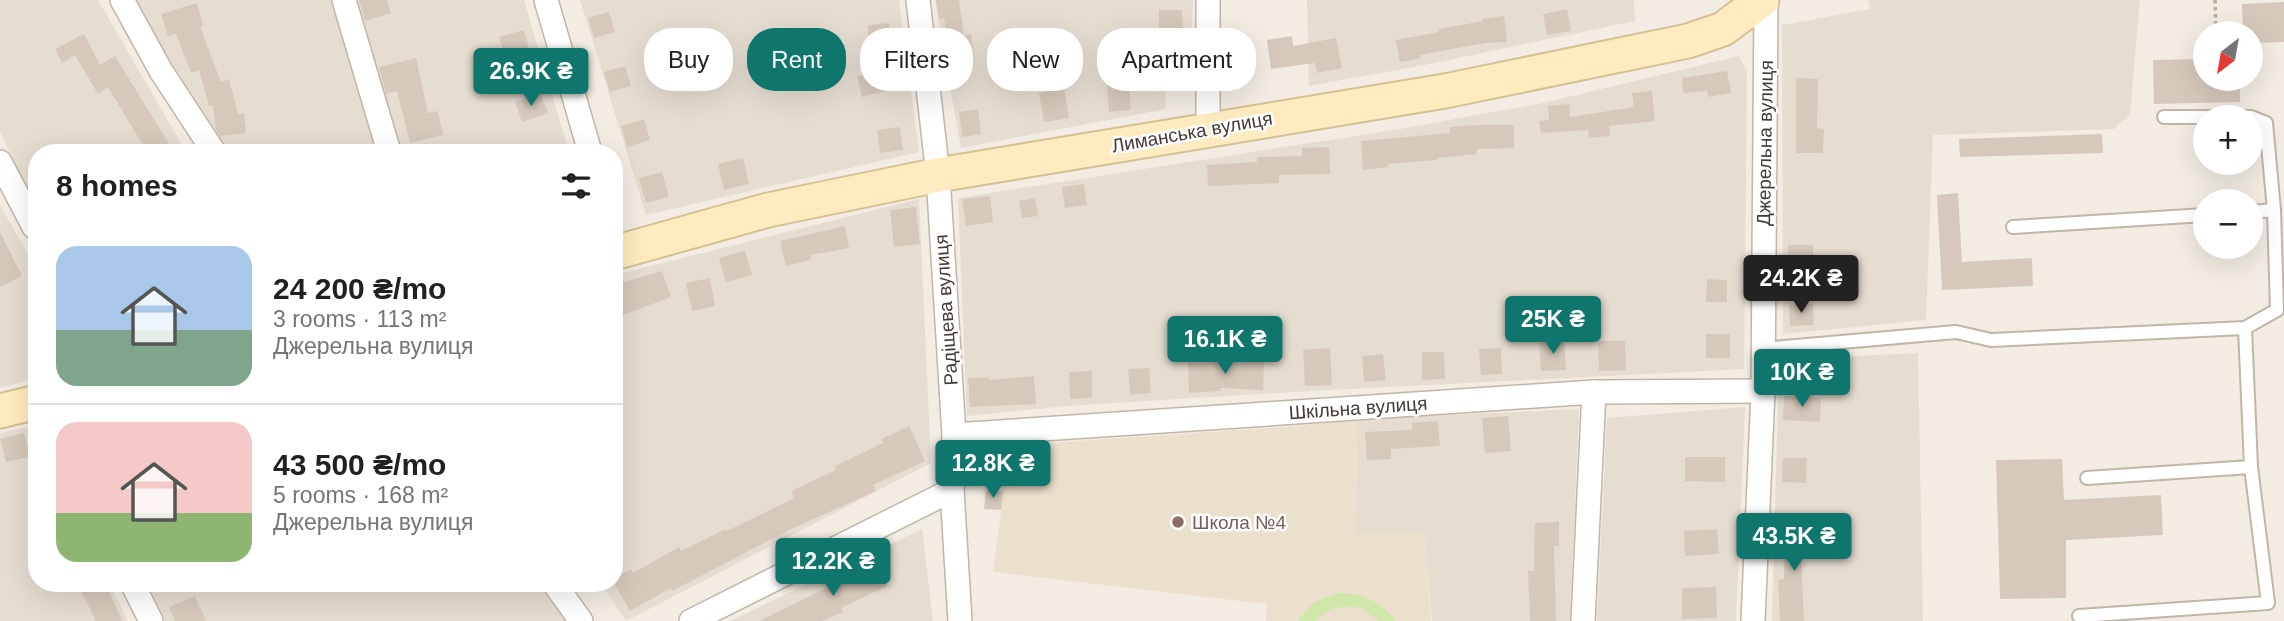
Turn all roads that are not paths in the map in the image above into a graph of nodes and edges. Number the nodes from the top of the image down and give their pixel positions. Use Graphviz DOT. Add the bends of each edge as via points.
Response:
graph roads {
  1 [pos="121,0"];
  2 [pos="344,0"];
  3 [pos="546,0"];
  4 [pos="918,0"];
  5 [pos="1208,0"];
  6 [pos="1764,0"];
  7 [pos="2164,117"];
  8 [pos="1208,129"];
  9 [pos="209,144"];
  10 [pos="387,144"];
  11 [pos="588,144"];
  12 [pos="0,162"];
  13 [pos="938,175"];
  14 [pos="2274,210"];
  15 [pos="2263,211"];
  16 [pos="28,216"];
  17 [pos="2193,216"];
  18 [pos="2013,228"];
  19 [pos="623,245"];
  20 [pos="2245,328"];
  21 [pos="1762,349"];
  22 [pos="1763,391"];
  23 [pos="1594,392"];
  24 [pos="28,404"];
  25 [pos="0,411"];
  26 [pos="954,435"];
  27 [pos="2251,467"];
  28 [pos="2087,478"];
  29 [pos="952,490"];
  30 [pos="136,592"];
  31 [pos="560,592"];
  32 [pos="2079,616"];
  33 [pos="151,621"];
  34 [pos="581,621"];
  35 [pos="691,621"];
  36 [pos="960,621"];
  37 [pos="1583,621"];
  38 [pos="1753,621"];
  1 -- 9 [label="street"];
  2 -- 10 [label="street"];
  3 -- 11 [label="street"];
  4 -- 13 [label="street, Радіщева вулиця"];
  5 -- 8 [label="street"];
  6 -- 8 [label="street, Лиманська вулиця" via="1723,29 1688,41 1445,91"];
  6 -- 21 [label="street, Джерельна вулиця"];
  7 -- 14 [label="lane" via="2250,117 2266,123"];
  8 -- 13 [label="street, Лиманська вулиця"];
  12 -- 16 [label="street"];
  13 -- 19 [label="street, Лиманська вулиця"];
  13 -- 26 [label="street, Радіщева вулиця"];
  14 -- 15 [label="lane"];
  14 -- 20 [label="lane" via="2277,310"];
  17 -- 18 [label="lane"];
  20 -- 21 [label="lane" via="1991,340 1956,332"];
  20 -- 27 [label="lane"];
  21 -- 22 [label="street, Джерельна вулиця"];
  22 -- 23 [label="street, Шкільна вулиця"];
  22 -- 38 [label="street, Джерельна вулиця"];
  23 -- 26 [label="street, Шкільна вулиця"];
  23 -- 37 [label="street"];
  24 -- 25 [label="street"];
  26 -- 29 [label="street, Радіщева вулиця"];
  27 -- 28 [label="lane"];
  27 -- 32 [label="lane" via="2268,603"];
  29 -- 35 [label="street"];
  29 -- 36 [label="street, Радіщева вулиця"];
  30 -- 33 [label="street"];
  31 -- 34 [label="street"];
}
